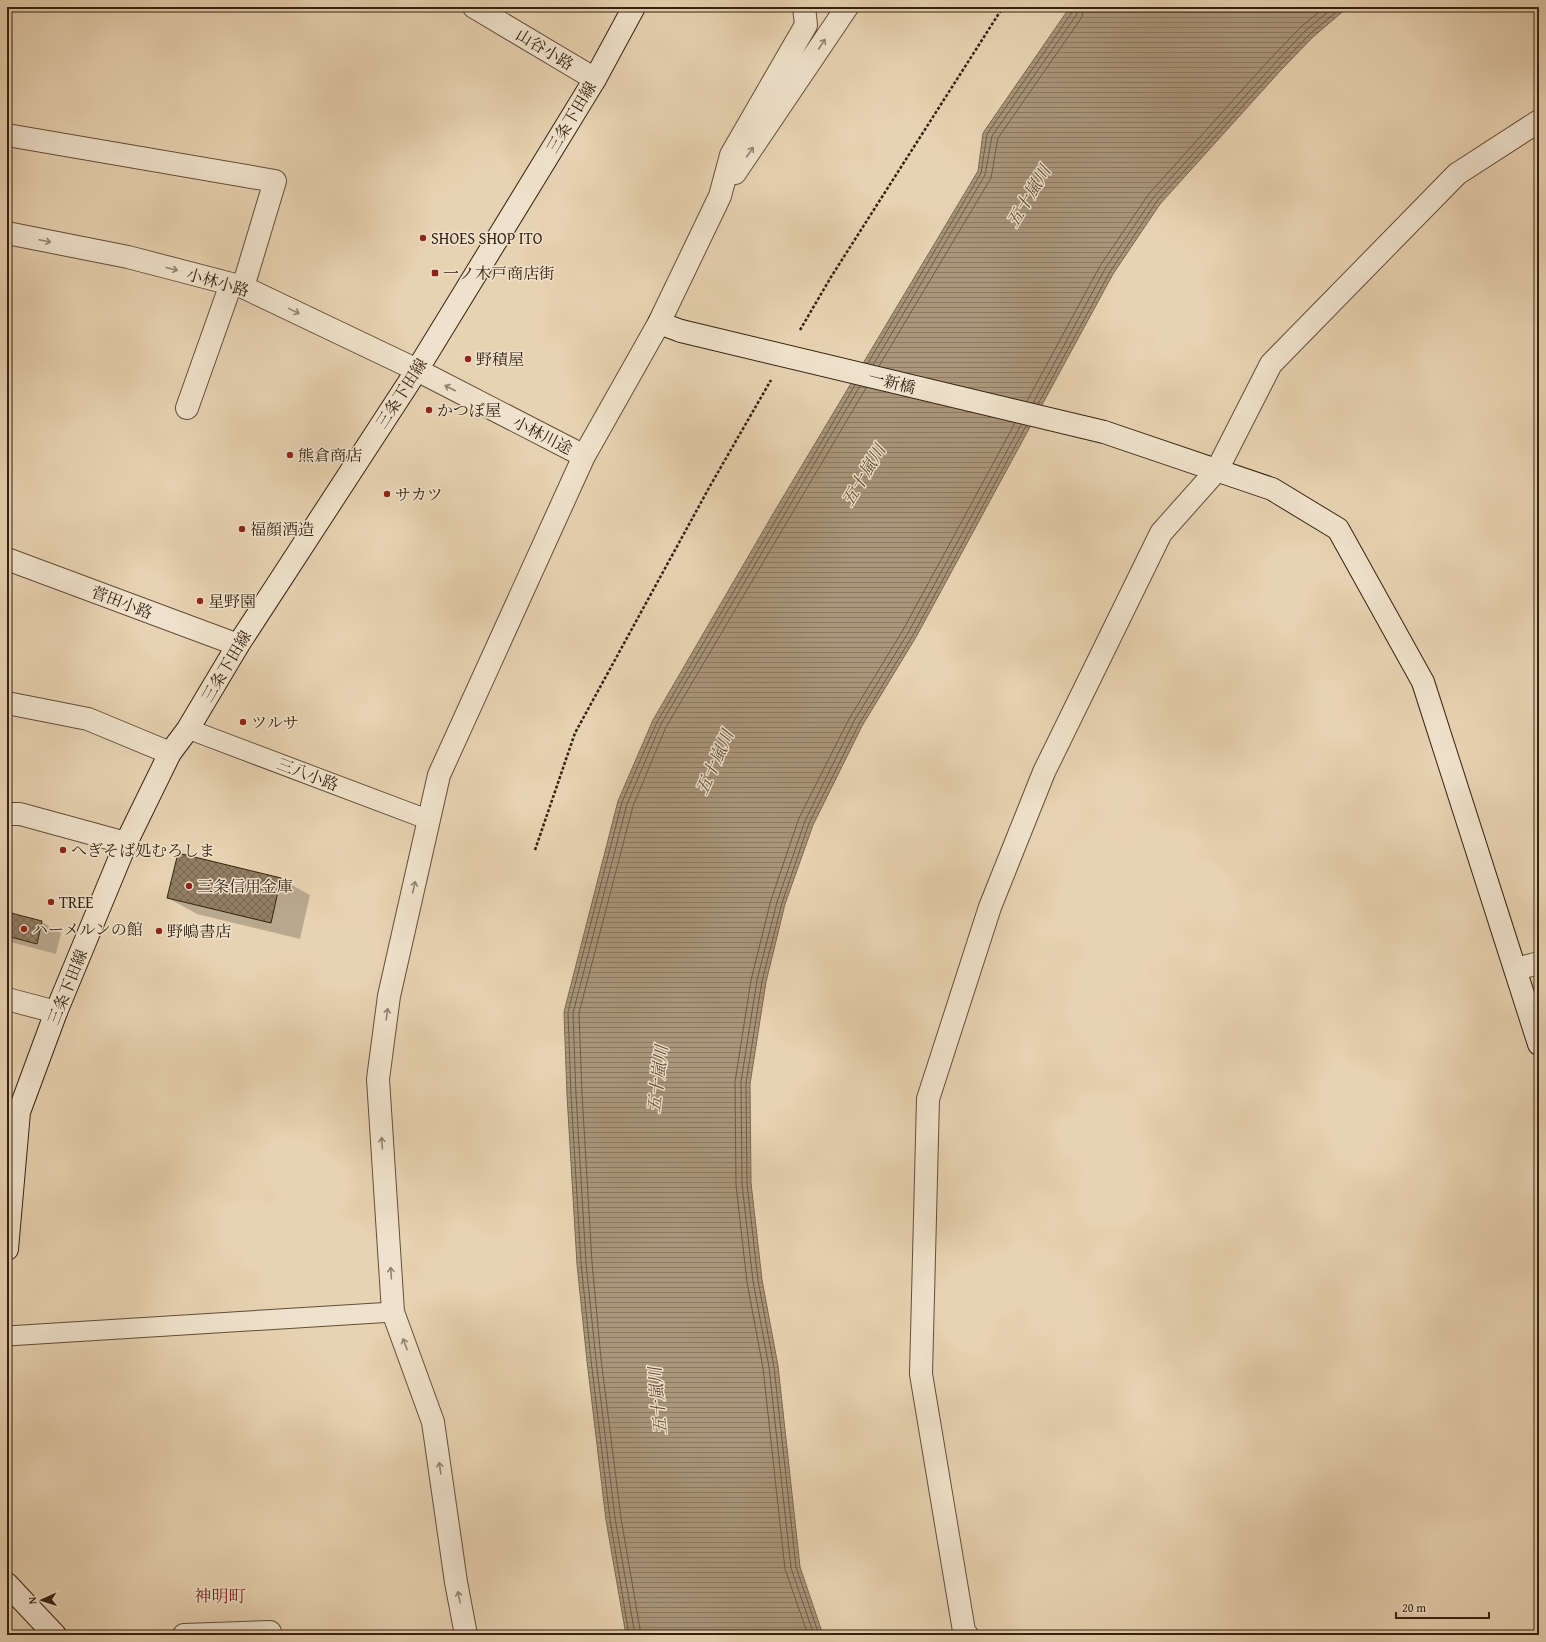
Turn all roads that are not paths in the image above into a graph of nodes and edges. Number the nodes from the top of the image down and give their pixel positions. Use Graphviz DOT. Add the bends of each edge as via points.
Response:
graph roads {
  1 [pos="474,7"];
  2 [pos="634,7"];
  3 [pos="804,7"];
  4 [pos="847,7"];
  5 [pos="594,79"];
  6 [pos="1539,121"];
  7 [pos="7,135"];
  8 [pos="720,196"];
  9 [pos="7,233"];
  10 [pos="237,285"];
  11 [pos="659,323"];
  12 [pos="416,370"];
  13 [pos="187,408"];
  14 [pos="584,456"];
  15 [pos="1217,470"];
  16 [pos="7,560"];
  17 [pos="238,645"];
  18 [pos="7,703"];
  19 [pos="188,729"];
  20 [pos="170,753"];
  21 [pos="7,814"];
  22 [pos="429,820"];
  23 [pos="126,844"];
  24 [pos="1539,963"];
  25 [pos="1516,969"];
  26 [pos="7,999"];
  27 [pos="56,1012"];
  28 [pos="1539,1044"];
  29 [pos="7,1249"];
  30 [pos="393,1312"];
  31 [pos="7,1336"];
  32 [pos="7,1584"];
  33 [pos="463,1630"];
  34 [pos="55,1635"];
  35 [pos="184,1635"];
  36 [pos="270,1635"];
  37 [pos="967,1635"];
  1 -- 5 [label="street, 山谷小路"];
  2 -- 5 [label="street, 三条下田線"];
  3 -- 8 [label="street" via="806,25 731,155"];
  8 -- 4 [label="street, one-way"];
  5 -- 12 [label="street, 三条下田線"];
  6 -- 15 [label="street" via="1456,174 1271,364"];
  7 -- 10 [label="street" via="275,181"];
  8 -- 11 [label="street"];
  9 -- 10 [label="street, 小林小路, one-way" via="128,257"];
  10 -- 12 [label="street, 小林小路, one-way"];
  10 -- 13 [label="street"];
  11 -- 14 [label="street"];
  11 -- 15 [label="street, 一新橋, bridge" via="681,331 1104,432"];
  14 -- 12 [label="street, 小林川途, one-way"];
  12 -- 17 [label="street, 三条下田線"];
  14 -- 22 [label="street" via="439,775"];
  15 -- 25 [label="street, 一新橋" via="1272,489 1338,529 1422,682"];
  15 -- 37 [label="street" via="1161,533 1044,772 990,907 928,1099 921,1374 964,1631"];
  16 -- 17 [label="street, 菅田小路"];
  17 -- 19 [label="street, 三条下田線"];
  18 -- 20 [label="street" via="88,719"];
  19 -- 20 [label="street, 三条下田線"];
  19 -- 22 [label="lane, 三八小路"];
  20 -- 23 [label="street, 三条下田線"];
  21 -- 23 [label="street" via="20,814"];
  30 -- 22 [label="street, one-way" via="378,1079 389,996"];
  23 -- 27 [label="street, 三条下田線"];
  24 -- 25 [label="street"];
  25 -- 28 [label="street, 一新橋"];
  26 -- 27 [label="street"];
  27 -- 29 [label="street, 三条下田線" via="19,1112"];
  30 -- 31 [label="lane"];
  33 -- 30 [label="street, one-way" via="433,1422"];
  32 -- 34 [label="street"];
  35 -- 36 [label="street" via="270,1632"];
}
